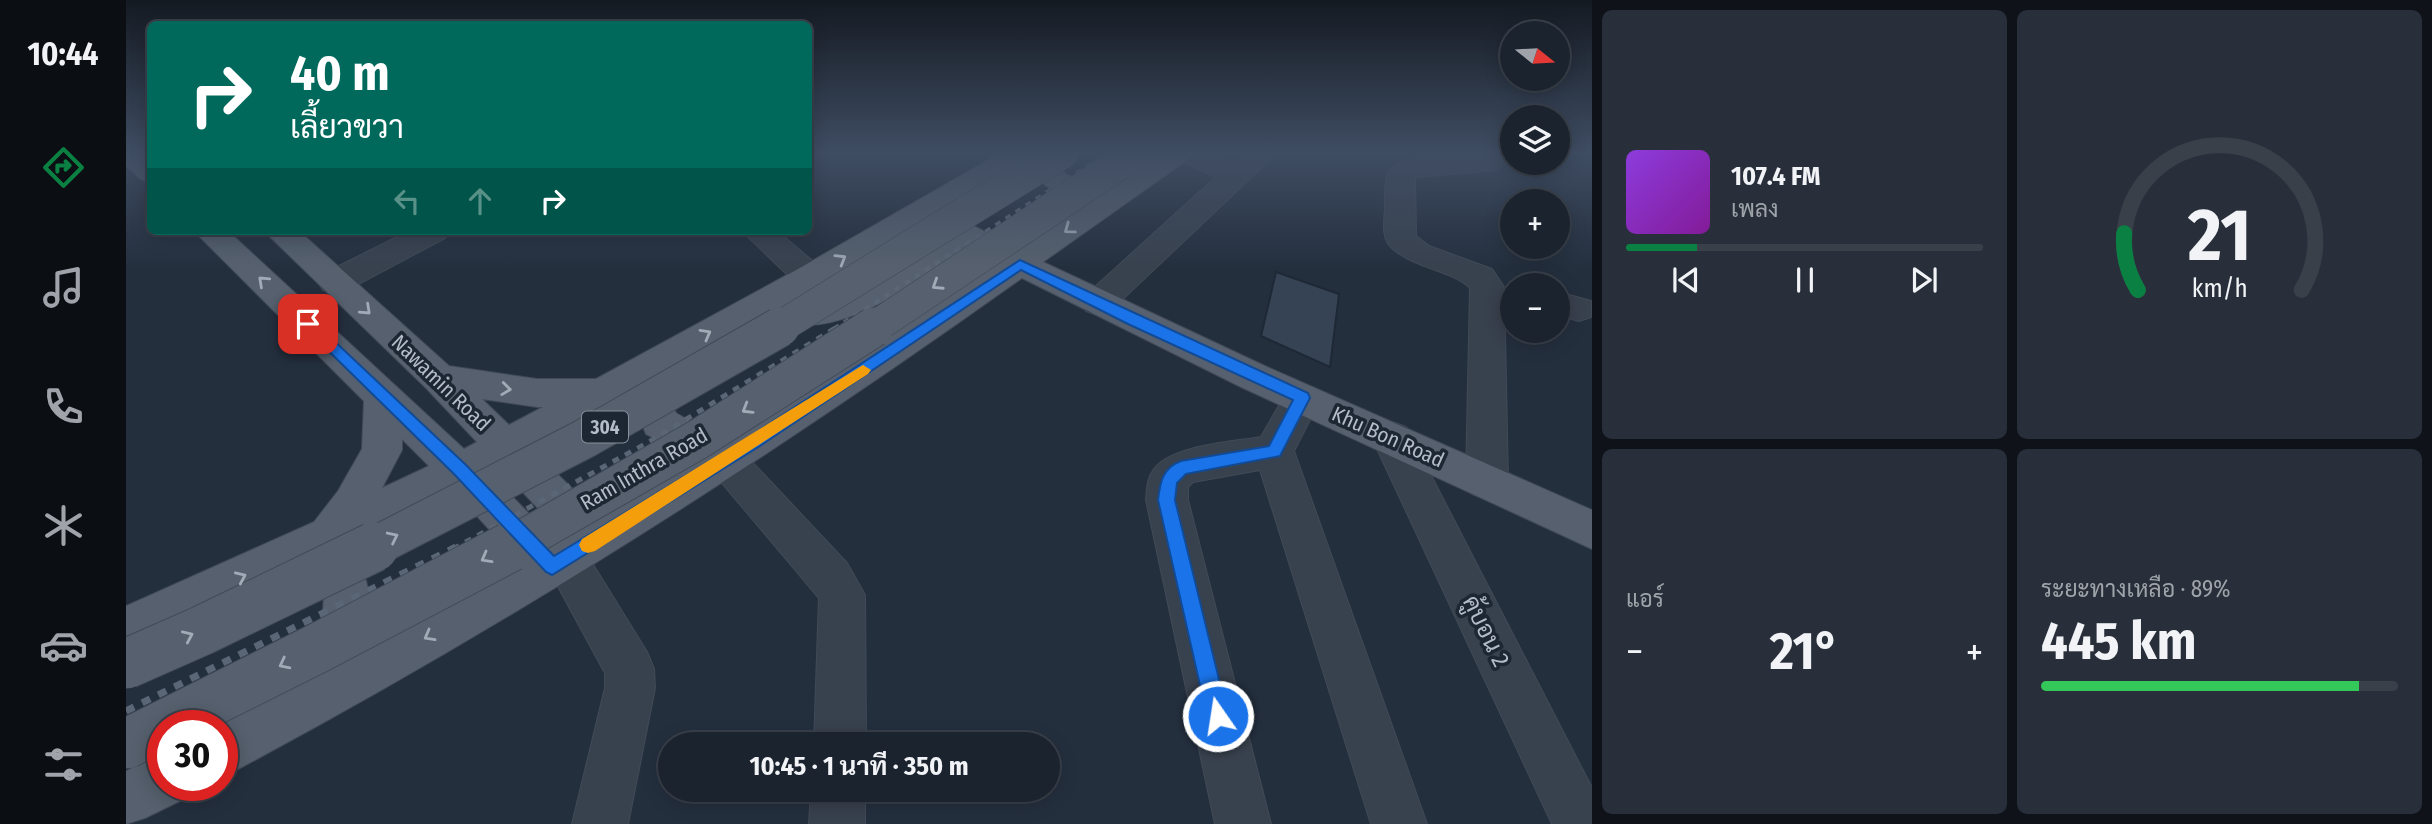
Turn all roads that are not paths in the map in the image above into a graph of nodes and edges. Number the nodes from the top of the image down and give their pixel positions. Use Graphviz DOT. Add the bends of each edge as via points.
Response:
graph roads {
  1 [pos="957,190"];
  2 [pos="1001,190"];
  3 [pos="1078,190"];
  4 [pos="1079,190"];
  5 [pos="1123,190"];
  6 [pos="1218,190"];
  7 [pos="1400,190"];
  8 [pos="1118,194"];
  9 [pos="922,211"];
  10 [pos="214,235"];
  11 [pos="283,235"];
  12 [pos="426,235"];
  13 [pos="762,235"];
  14 [pos="979,242"];
  15 [pos="1020,264"];
  16 [pos="810,278"];
  17 [pos="335,282"];
  18 [pos="1499,290"];
  19 [pos="1098,303"];
  20 [pos="738,316"];
  21 [pos="671,354"];
  22 [pos="439,378"];
  23 [pos="604,393"];
  24 [pos="383,396"];
  25 [pos="1302,398"];
  26 [pos="1392,438"];
  27 [pos="506,446"];
  28 [pos="740,450"];
  29 [pos="1274,452"];
  30 [pos="460,470"];
  31 [pos="1487,482"];
  32 [pos="1592,530"];
  33 [pos="309,546"];
  34 [pos="571,555"];
  35 [pos="126,629"];
  36 [pos="126,664"];
  37 [pos="281,720"];
  38 [pos="840,732"];
  39 [pos="238,742"];
  40 [pos="126,744"];
  41 [pos="147,788"];
  42 [pos="126,799"];
  43 [pos="838,802"];
  44 [pos="600,824"];
  45 [pos="837,824"];
  46 [pos="1243,824"];
  47 [pos="1399,824"];
  48 [pos="1581,824"];
  1 -- 9 [label="main road, 304"];
  36 -- 2 [label="main road, 304, one-way, bridge" via="410,529 584,439 737,353"];
  3 -- 8 [label="main road"];
  4 -- 40 [label="main road, Ram Inthra Road, one-way, bridge" via="775,392 631,479 435,586"];
  5 -- 8 [label="main road, Ram Inthra Road"];
  6 -- 19 [label="street"];
  7 -- 18 [label="street" via="1401,240 1418,253 1480,277"];
  8 -- 15 [label="main road, Ram Inthra Road, one-way"];
  9 -- 14 [label="main road, Khu Bon Road"];
  16 -- 9 [label="main road, 304, one-way"];
  24 -- 10 [label="main road, one-way"];
  11 -- 17 [label="main road, Nawamin Road"];
  12 -- 17 [label="street"];
  13 -- 16 [label="street"];
  14 -- 15 [label="main road, Khu Bon Road"];
  14 -- 20 [label="main road" via="956,243 855,303 833,310"];
  15 -- 19 [label="main road, Khu Bon Road"];
  15 -- 28 [label="main road, Ram Inthra Road"];
  16 -- 20 [label="main road, 304"];
  17 -- 22 [label="main road, Nawamin Road, one-way"];
  18 -- 31 [label="street"];
  19 -- 25 [label="main road, Khu Bon Road"];
  21 -- 20 [label="main road, 304, one-way"];
  21 -- 23 [label="main road, 304"];
  21 -- 28 [label="main road" via="652,402 660,423 683,435"];
  22 -- 23 [label="main road, one-way" via="537,393"];
  22 -- 27 [label="main road, Nawamin Road"];
  23 -- 27 [label="main road, 304"];
  24 -- 30 [label="main road"];
  24 -- 33 [label="main road" via="382,450 353,505"];
  25 -- 26 [label="main road, Khu Bon Road"];
  25 -- 29 [label="street"];
  26 -- 31 [label="main road, Khu Bon Road"];
  26 -- 48 [label="street, คู้บอน 2"];
  27 -- 30 [label="main road, 304"];
  27 -- 34 [label="main road, Nawamin Road"];
  28 -- 34 [label="main road, Ram Inthra Road"];
  28 -- 38 [label="street" via="842,594"];
  29 -- 46 [label="street" via="1181,468 1168,481 1167,500"];
  29 -- 47 [label="street"];
  30 -- 33 [label="main road, 304"];
  30 -- 34 [label="main road"];
  31 -- 32 [label="main road, Khu Bon Road"];
  35 -- 33 [label="main road, 304, one-way"];
  33 -- 37 [label="main road" via="335,572 346,591 346,618 331,656"];
  34 -- 37 [label="main road, Ram Inthra Road, one-way"];
  34 -- 44 [label="street" via="629,669 630,688"];
  37 -- 39 [label="main road, Ram Inthra Road"];
  41 -- 42 [label="main road"];
  43 -- 45 [label="street"];
}
